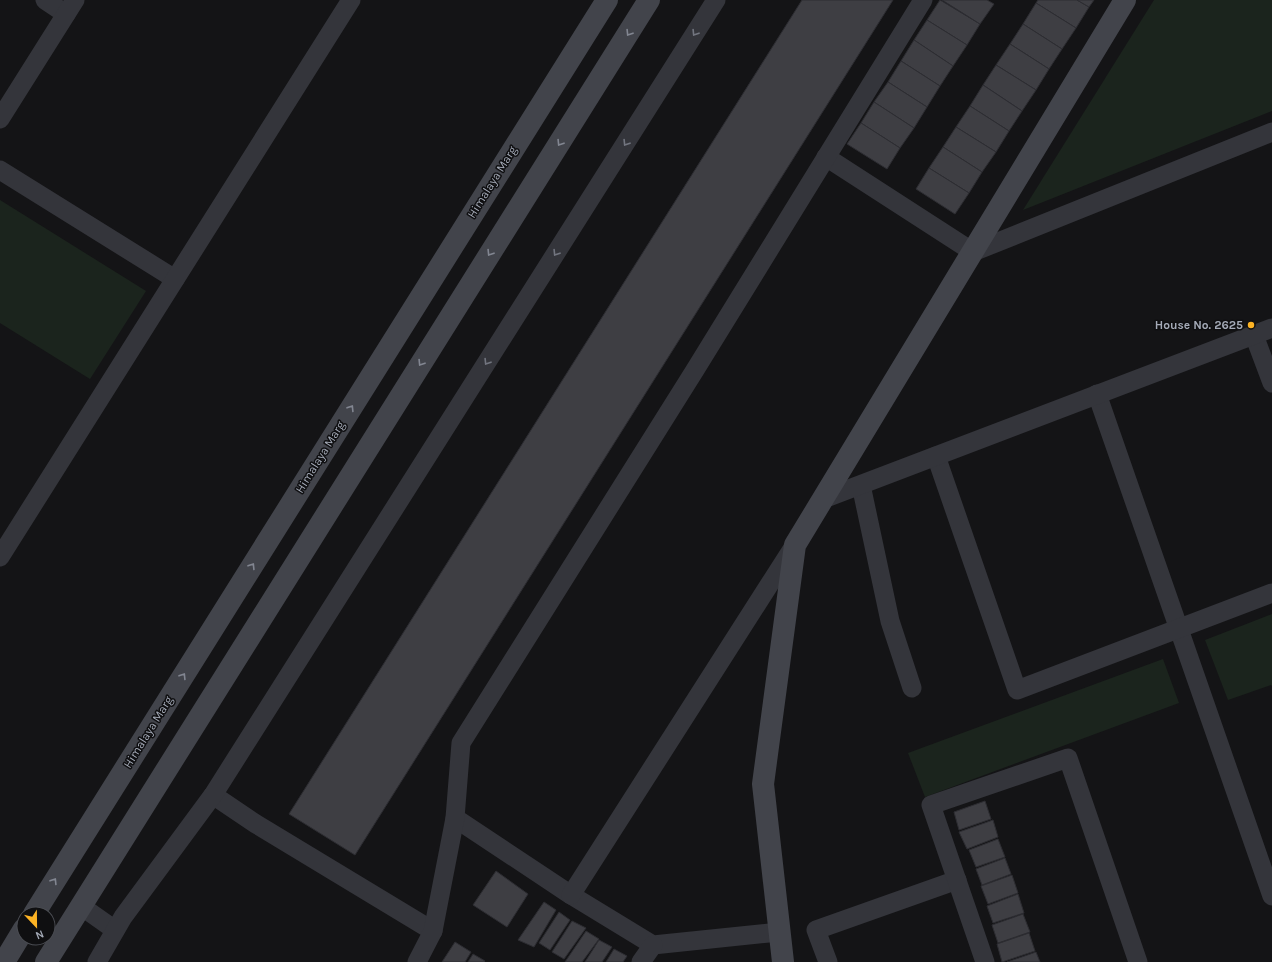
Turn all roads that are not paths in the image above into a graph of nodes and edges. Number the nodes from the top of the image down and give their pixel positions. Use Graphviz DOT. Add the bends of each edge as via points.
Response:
graph roads {
  1 [pos="45,0"];
  2 [pos="351,0"];
  3 [pos="606,0"];
  4 [pos="649,0"];
  5 [pos="716,0"];
  6 [pos="923,0"];
  7 [pos="1126,0"];
  8 [pos="71,7"];
  9 [pos="0,119"];
  10 [pos="1272,132"];
  11 [pos="826,157"];
  12 [pos="0,170"];
  13 [pos="972,252"];
  14 [pos="175,279"];
  15 [pos="1272,328"];
  16 [pos="1254,335"];
  17 [pos="1272,382"];
  18 [pos="1097,394"];
  19 [pos="936,456"];
  20 [pos="861,485"];
  21 [pos="823,499"];
  22 [pos="795,544"];
  23 [pos="0,557"];
  24 [pos="1272,594"];
  25 [pos="1179,628"];
  26 [pos="912,688"];
  27 [pos="212,795"];
  28 [pos="455,818"];
  29 [pos="957,880"];
  30 [pos="571,895"];
  31 [pos="1272,896"];
  32 [pos="39,906"];
  33 [pos="81,906"];
  34 [pos="115,930"];
  35 [pos="433,931"];
  36 [pos="779,932"];
  37 [pos="14,937"];
  38 [pos="653,944"];
  39 [pos="4,962"];
  40 [pos="46,962"];
  41 [pos="97,962"];
  42 [pos="417,962"];
  43 [pos="641,962"];
  44 [pos="783,962"];
  45 [pos="828,962"];
  46 [pos="985,962"];
  47 [pos="1138,962"];
  1 -- 8 [label="street"];
  2 -- 14 [label="street"];
  32 -- 3 [label="main road, Himalaya Marg, one-way"];
  4 -- 33 [label="main road, one-way"];
  5 -- 27 [label="street, one-way"];
  6 -- 11 [label="street"];
  7 -- 13 [label="main road"];
  8 -- 9 [label="street"];
  10 -- 13 [label="street"];
  11 -- 13 [label="street"];
  11 -- 28 [label="street" via="461,743"];
  12 -- 14 [label="street"];
  13 -- 21 [label="main road"];
  14 -- 23 [label="street"];
  15 -- 16 [label="street"];
  16 -- 17 [label="street"];
  16 -- 18 [label="street"];
  18 -- 19 [label="street"];
  18 -- 25 [label="street"];
  19 -- 20 [label="street"];
  19 -- 25 [label="street" via="1017,690"];
  20 -- 21 [label="street"];
  20 -- 26 [label="street" via="890,621"];
  21 -- 22 [label="main road"];
  22 -- 30 [label="street"];
  22 -- 36 [label="main road" via="762,784"];
  24 -- 25 [label="street"];
  25 -- 31 [label="street"];
  27 -- 34 [label="street"];
  27 -- 35 [label="street"];
  28 -- 30 [label="street"];
  28 -- 35 [label="street"];
  29 -- 45 [label="street" via="816,930"];
  29 -- 46 [label="street"];
  29 -- 47 [label="street" via="931,805 1068,758"];
  30 -- 38 [label="street"];
  33 -- 34 [label="street"];
  33 -- 40 [label="main road"];
  34 -- 41 [label="street"];
  35 -- 42 [label="street"];
  36 -- 38 [label="street"];
  36 -- 44 [label="main road"];
  37 -- 39 [label="main road"];
  38 -- 43 [label="street"];
}
